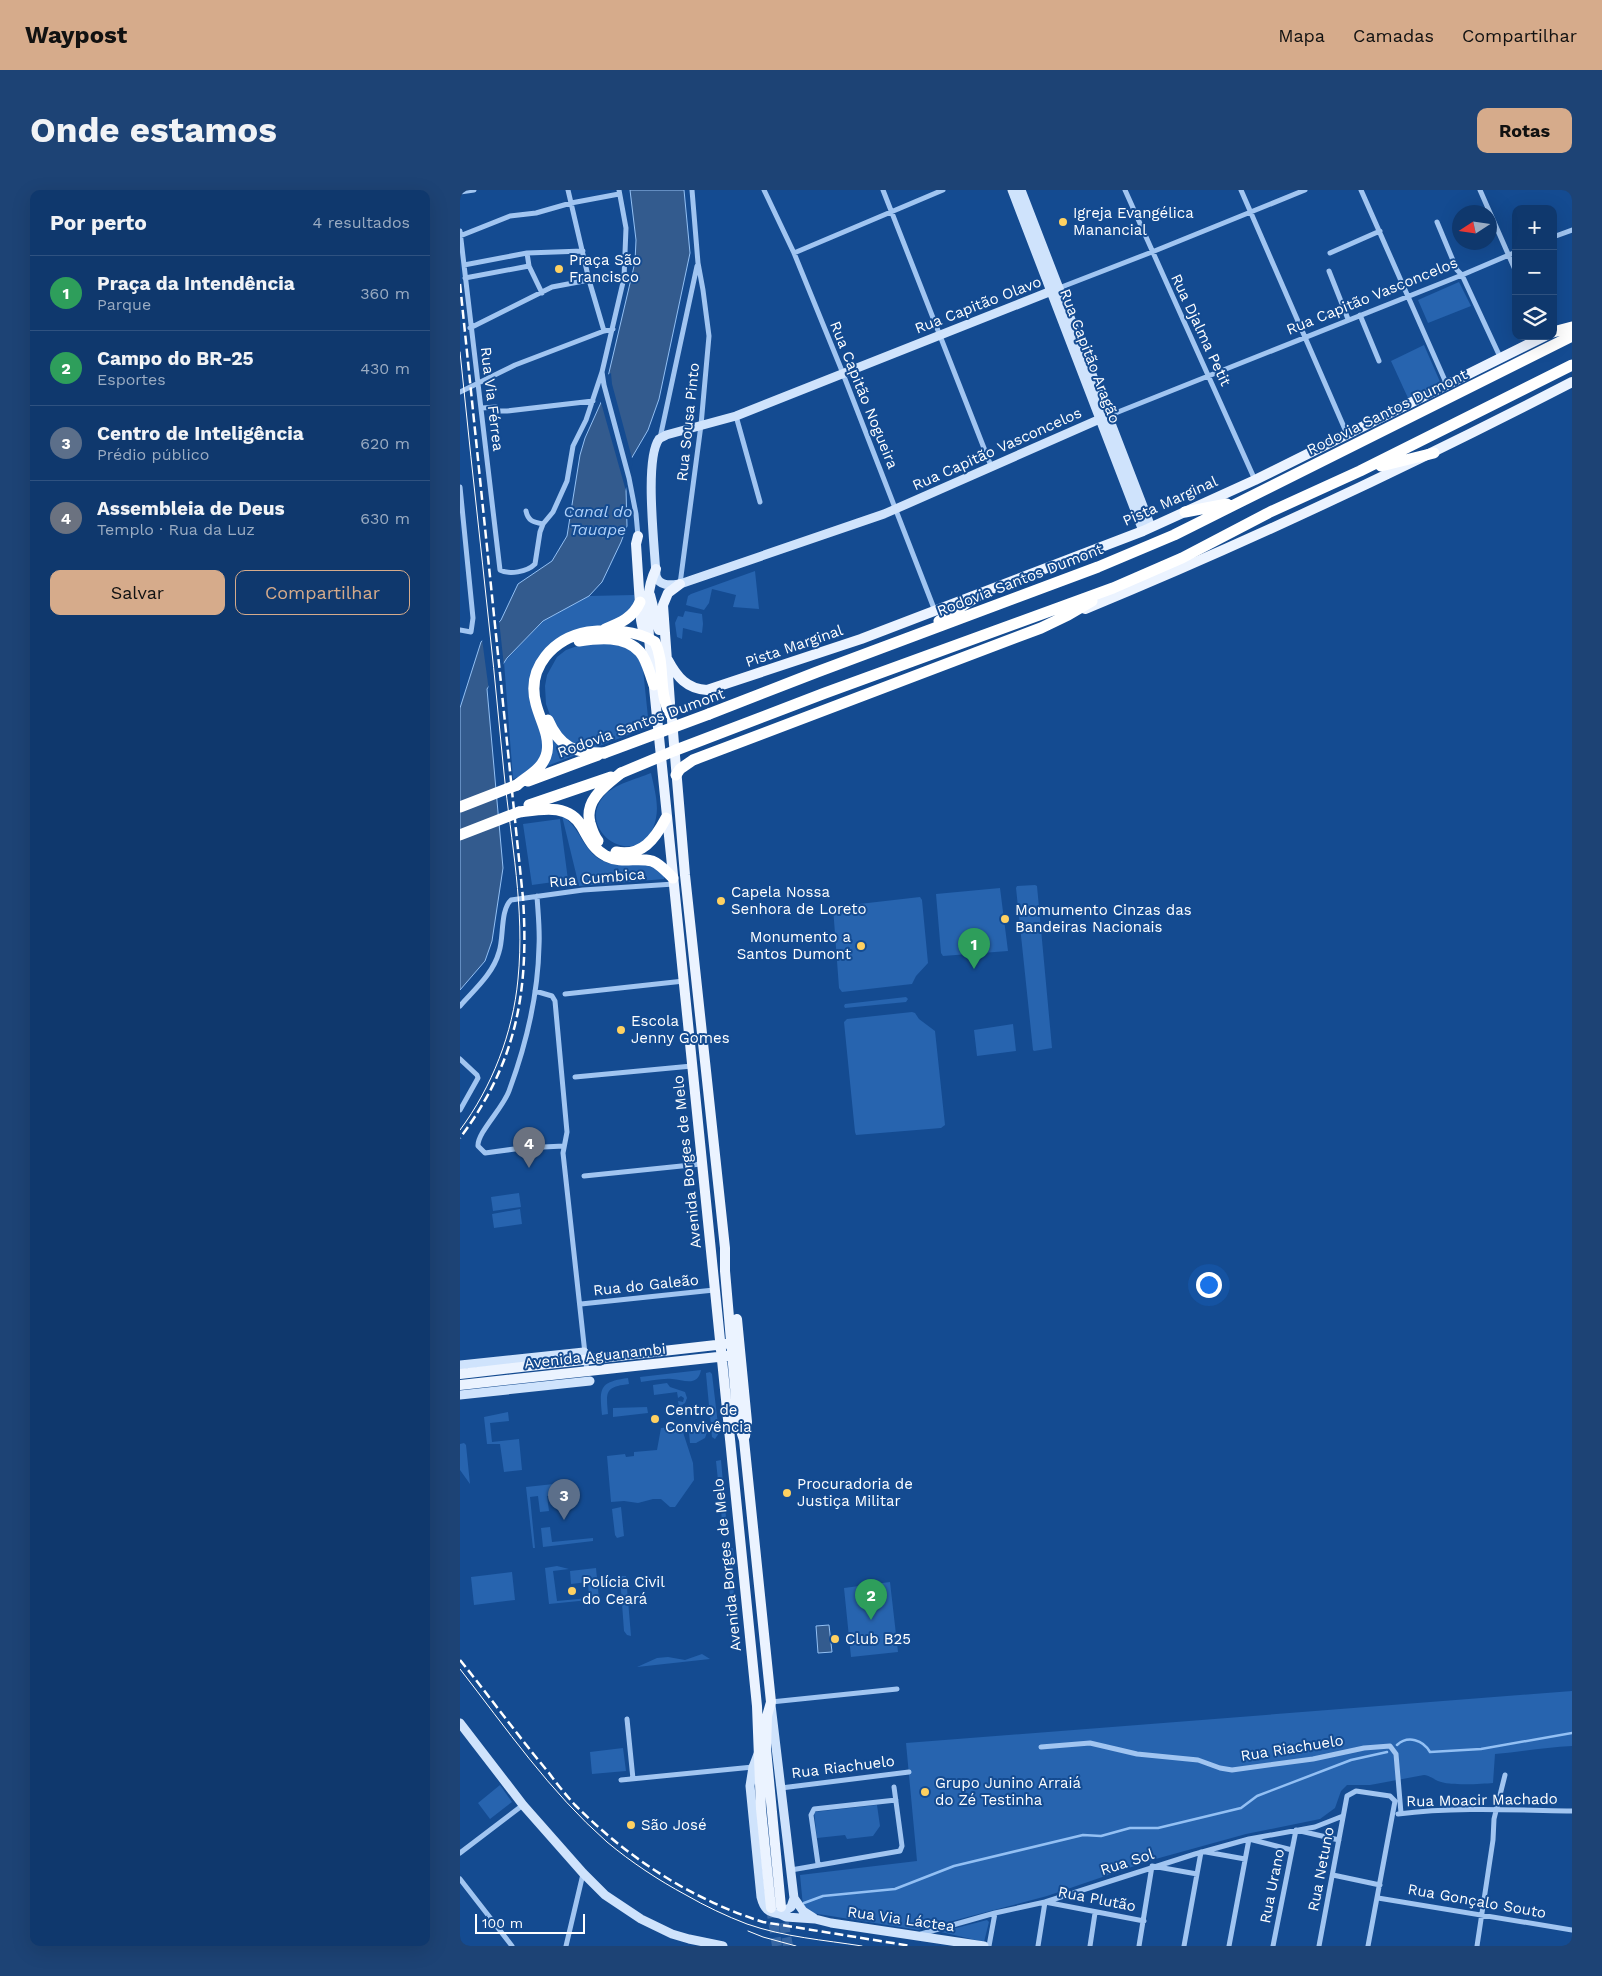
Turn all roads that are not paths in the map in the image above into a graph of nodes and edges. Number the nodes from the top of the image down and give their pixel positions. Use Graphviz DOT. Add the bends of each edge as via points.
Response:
graph roads {
  1 [pos="474,190"];
  2 [pos="568,190"];
  3 [pos="692,190"];
  4 [pos="764,190"];
  5 [pos="883,190"];
  6 [pos="943,190"];
  7 [pos="1012,190"];
  8 [pos="1021,190"];
  9 [pos="1125,190"];
  10 [pos="1241,190"];
  11 [pos="1305,190"];
  12 [pos="1361,190"];
  13 [pos="1480,190"];
  14 [pos="460,192"];
  15 [pos="619,192"];
  16 [pos="571,203"];
  17 [pos="892,211"];
  18 [pos="1251,213"];
  19 [pos="1437,222"];
  20 [pos="1572,230"];
  21 [pos="460,231"];
  22 [pos="1380,231"];
  23 [pos="460,236"];
  24 [pos="1557,236"];
  25 [pos="583,251"];
  26 [pos="1152,252"];
  27 [pos="527,253"];
  28 [pos="794,253"];
  29 [pos="1330,253"];
  30 [pos="1512,254"];
  31 [pos="1508,255"];
  32 [pos="698,263"];
  33 [pos="1512,264"];
  34 [pos="464,265"];
  35 [pos="529,266"];
  36 [pos="1329,271"];
  37 [pos="1462,275"];
  38 [pos="466,278"];
  39 [pos="624,278"];
  40 [pos="589,280"];
  41 [pos="1055,290"];
  42 [pos="542,293"];
  43 [pos="1408,296"];
  44 [pos="1360,315"];
  45 [pos="1348,320"];
  46 [pos="1572,322"];
  47 [pos="1572,327"];
  48 [pos="470,328"];
  49 [pos="613,330"];
  50 [pos="1557,330"];
  51 [pos="604,331"];
  52 [pos="1557,332"];
  53 [pos="940,335"];
  54 [pos="1572,336"];
  55 [pos="1304,337"];
  56 [pos="1538,340"];
  57 [pos="1501,359"];
  58 [pos="1379,361"];
  59 [pos="1572,366"];
  60 [pos="602,372"];
  61 [pos="843,372"];
  62 [pos="1209,376"];
  63 [pos="1572,382"];
  64 [pos="477,383"];
  65 [pos="1447,386"];
  66 [pos="460,392"];
  67 [pos="593,401"];
  68 [pos="482,408"];
  69 [pos="736,416"];
  70 [pos="1104,418"];
  71 [pos="701,425"];
  72 [pos="1347,435"];
  73 [pos="660,439"];
  74 [pos="1434,453"];
  75 [pos="991,466"];
  76 [pos="1360,471"];
  77 [pos="1254,480"];
  78 [pos="460,487"];
  79 [pos="1241,501"];
  80 [pos="760,502"];
  81 [pos="896,508"];
  82 [pos="526,511"];
  83 [pos="1185,512"];
  84 [pos="543,524"];
  85 [pos="1147,529"];
  86 [pos="638,536"];
  87 [pos="656,569"];
  88 [pos="680,584"];
  89 [pos="1113,588"];
  90 [pos="648,592"];
  91 [pos="979,595"];
  92 [pos="640,602"];
  93 [pos="936,612"];
  94 [pos="1068,616"];
  95 [pos="460,630"];
  96 [pos="602,630"];
  97 [pos="919,634"];
  98 [pos="647,637"];
  99 [pos="664,639"];
  100 [pos="665,654"];
  101 [pos="654,685"];
  102 [pos="671,715"];
  103 [pos="549,731"];
  104 [pos="604,752"];
  105 [pos="621,773"];
  106 [pos="676,775"];
  107 [pos="517,785"];
  108 [pos="460,808"];
  109 [pos="519,812"];
  110 [pos="666,818"];
  111 [pos="588,830"];
  112 [pos="460,835"];
  113 [pos="673,881"];
  114 [pos="537,896"];
  115 [pos="684,981"];
  116 [pos="536,991"];
  117 [pos="564,994"];
  118 [pos="460,1006"];
  119 [pos="690,1040"];
  120 [pos="460,1059"];
  121 [pos="692,1066"];
  122 [pos="706,1069"];
  123 [pos="575,1077"];
  124 [pos="460,1110"];
  125 [pos="564,1146"];
  126 [pos="702,1168"];
  127 [pos="584,1176"];
  128 [pos="719,1196"];
  129 [pos="707,1214"];
  130 [pos="725,1248"];
  131 [pos="714,1290"];
  132 [pos="581,1304"];
  133 [pos="731,1343"];
  134 [pos="720,1345"];
  135 [pos="585,1356"];
  136 [pos="732,1356"];
  137 [pos="721,1357"];
  138 [pos="524,1362"];
  139 [pos="460,1365"];
  140 [pos="460,1374"];
  141 [pos="588,1377"];
  142 [pos="460,1385"];
  143 [pos="460,1395"];
  144 [pos="744,1440"];
  145 [pos="754,1538"];
  146 [pos="740,1539"];
  147 [pos="742,1556"];
  148 [pos="759,1584"];
  149 [pos="746,1598"];
  150 [pos="763,1622"];
  151 [pos="897,1690"];
  152 [pos="771,1702"];
  153 [pos="627,1718"];
  154 [pos="460,1723"];
  155 [pos="1041,1747"];
  156 [pos="758,1754"];
  157 [pos="752,1767"];
  158 [pos="909,1772"];
  159 [pos="1505,1775"];
  160 [pos="633,1779"];
  161 [pos="621,1780"];
  162 [pos="894,1787"];
  163 [pos="781,1788"];
  164 [pos="1348,1796"];
  165 [pos="896,1800"];
  166 [pos="523,1805"];
  167 [pos="1496,1810"];
  168 [pos="1572,1811"];
  169 [pos="1401,1813"];
  170 [pos="1393,1814"];
  171 [pos="1343,1816"];
  172 [pos="1296,1830"];
  173 [pos="1249,1839"];
  174 [pos="1339,1840"];
  175 [pos="1292,1850"];
  176 [pos="1202,1852"];
  177 [pos="460,1853"];
  178 [pos="1245,1859"];
  179 [pos="818,1864"];
  180 [pos="1152,1866"];
  181 [pos="790,1870"];
  182 [pos="583,1873"];
  183 [pos="1197,1874"];
  184 [pos="1333,1875"];
  185 [pos="460,1879"];
  186 [pos="1380,1885"];
  187 [pos="794,1898"];
  188 [pos="1378,1898"];
  189 [pos="1045,1902"];
  190 [pos="781,1913"];
  191 [pos="995,1913"];
  192 [pos="1095,1913"];
  193 [pos="1482,1915"];
  194 [pos="815,1919"];
  195 [pos="1144,1921"];
  196 [pos="1572,1930"];
  197 [pos="918,1935"];
  198 [pos="512,1946"];
  199 [pos="566,1946"];
  200 [pos="723,1946"];
  201 [pos="984,1946"];
  202 [pos="989,1946"];
  203 [pos="1038,1946"];
  204 [pos="1090,1946"];
  205 [pos="1139,1946"];
  206 [pos="1184,1946"];
  207 [pos="1229,1946"];
  208 [pos="1274,1946"];
  209 [pos="1319,1946"];
  210 [pos="1368,1946"];
  211 [pos="1476,1946"];
  1 -- 14 [label="street"];
  2 -- 16 [label="street"];
  3 -- 32 [label="street, Rua Sousa Pinto"];
  4 -- 28 [label="street, Rua Capitão Nogueira"];
  5 -- 17 [label="street"];
  6 -- 17 [label="street"];
  7 -- 41 [label="street, Rua Capitão Aragão"];
  8 -- 41 [label="street, Rua Capitão Aragão"];
  9 -- 26 [label="street, Rua Djalma Petit"];
  10 -- 18 [label="street"];
  11 -- 18 [label="street, Rua Capitão Olavo"];
  12 -- 22 [label="street"];
  13 -- 31 [label="street"];
  15 -- 16 [label="street"];
  15 -- 39 [label="street" via="626,228"];
  16 -- 23 [label="street" via="536,214 510,216"];
  16 -- 25 [label="street"];
  17 -- 28 [label="street"];
  17 -- 53 [label="street"];
  18 -- 26 [label="street, Rua Capitão Olavo"];
  18 -- 55 [label="street"];
  19 -- 37 [label="street"];
  20 -- 24 [label="street"];
  21 -- 23 [label="street, Rua Via Férrea"];
  22 -- 29 [label="street"];
  22 -- 43 [label="street"];
  23 -- 34 [label="street, Rua Via Férrea"];
  25 -- 27 [label="street"];
  25 -- 40 [label="street"];
  26 -- 41 [label="street, Rua Capitão Olavo"];
  26 -- 62 [label="street, Rua Djalma Petit"];
  27 -- 34 [label="street"];
  27 -- 35 [label="street"];
  28 -- 61 [label="street, Rua Capitão Nogueira"];
  30 -- 31 [label="street, Rua Capitão Vasconcelos"];
  31 -- 33 [label="street"];
  31 -- 37 [label="street, Rua Capitão Vasconcelos"];
  32 -- 71 [label="street, Rua Sousa Pinto" via="709,336"];
  32 -- 73 [label="street, Rua Sousa Pinto"];
  34 -- 38 [label="street, Rua Via Férrea"];
  35 -- 38 [label="street"];
  35 -- 42 [label="street"];
  36 -- 45 [label="street"];
  37 -- 43 [label="street, Rua Capitão Vasconcelos"];
  37 -- 57 [label="street"];
  38 -- 48 [label="street, Rua Via Férrea"];
  39 -- 40 [label="street"];
  39 -- 49 [label="street"];
  40 -- 42 [label="street" via="552,287"];
  40 -- 51 [label="street"];
  41 -- 53 [label="street, Rua Capitão Olavo"];
  41 -- 70 [label="street, Rua Capitão Aragão"];
  42 -- 48 [label="street"];
  43 -- 44 [label="street, Rua Capitão Vasconcelos"];
  43 -- 65 [label="street"];
  44 -- 45 [label="street, Rua Capitão Vasconcelos"];
  44 -- 58 [label="street"];
  45 -- 55 [label="street, Rua Capitão Vasconcelos"];
  46 -- 50 [label="main road, Pista Marginal"];
  47 -- 52 [label="highway"];
  48 -- 64 [label="street, Rua Via Férrea"];
  49 -- 51 [label="street"];
  49 -- 60 [label="street"];
  51 -- 64 [label="street"];
  53 -- 61 [label="street, Rua Capitão Olavo"];
  53 -- 75 [label="street"];
  54 -- 79 [label="highway, Rodovia Santos Dumont"];
  55 -- 62 [label="street, Rua Capitão Vasconcelos"];
  55 -- 72 [label="street"];
  56 -- 57 [label="main road, Pista Marginal"];
  57 -- 65 [label="main road, Pista Marginal"];
  59 -- 76 [label="highway"];
  60 -- 67 [label="street"];
  60 -- 86 [label="street" via="634,498"];
  61 -- 69 [label="street, Rua Capitão Olavo"];
  61 -- 81 [label="street, Rua Capitão Nogueira"];
  62 -- 70 [label="street, Rua Capitão Vasconcelos"];
  62 -- 77 [label="street, Rua Djalma Petit"];
  63 -- 74 [label="main road"];
  64 -- 66 [label="street"];
  64 -- 68 [label="street, Rua Via Férrea"];
  65 -- 72 [label="main road, Pista Marginal"];
  67 -- 68 [label="street" via="508,411 498,411 496,407"];
  67 -- 84 [label="street" via="573,446 567,481 553,512"];
  68 -- 84 [label="street, Rua Via Férrea" via="500,570 528,570 535,564"];
  69 -- 71 [label="street, Rua Capitão Olavo"];
  69 -- 80 [label="street"];
  70 -- 75 [label="street, Rua Capitão Vasconcelos"];
  70 -- 85 [label="street, Rua Capitão Aragão"];
  71 -- 73 [label="street, Rua Capitão Olavo"];
  71 -- 88 [label="street, Rua Sousa Pinto"];
  72 -- 77 [label="main road, Pista Marginal"];
  73 -- 87 [label="street" via="652,483"];
  74 -- 76 [label="highway"];
  74 -- 94 [label="main road" via="1183,569"];
  75 -- 81 [label="street, Rua Capitão Vasconcelos"];
  76 -- 89 [label="highway"];
  77 -- 83 [label="main road, Pista Marginal"];
  78 -- 95 [label="street" via="473,618 471,632"];
  79 -- 83 [label="highway"];
  79 -- 97 [label="highway, Rodovia Santos Dumont" via="1098,567"];
  81 -- 88 [label="street, Rua Capitão Vasconcelos"];
  81 -- 93 [label="street, Rua Capitão Nogueira"];
  82 -- 84 [label="street" via="531,521"];
  83 -- 85 [label="main road, Pista Marginal"];
  85 -- 91 [label="main road, Pista Marginal"];
  86 -- 90 [label="main road"];
  86 -- 92 [label="main road"];
  87 -- 88 [label="street" via="660,582"];
  87 -- 90 [label="main road"];
  88 -- 99 [label="main road, Avenida Borges de Melo" via="668,594 663,605"];
  89 -- 94 [label="highway"];
  89 -- 105 [label="highway, bridge" via="825,693"];
  90 -- 98 [label="main road"];
  90 -- 99 [label="main road"];
  91 -- 93 [label="main road, Pista Marginal"];
  91 -- 97 [label="highway"];
  92 -- 96 [label="highway" via="624,621"];
  92 -- 98 [label="main road"];
  93 -- 100 [label="main road, Pista Marginal" via="707,690 694,688 682,681"];
  94 -- 106 [label="highway" via="693,760"];
  96 -- 98 [label="highway"];
  96 -- 103 [label="highway" via="567,638 543,659 534,693"];
  97 -- 104 [label="highway, Rodovia Santos Dumont, bridge"];
  98 -- 101 [label="main road, Avenida Borges de Melo"];
  98 -- 102 [label="highway" via="657,646 665,702"];
  99 -- 100 [label="main road, Avenida Borges de Melo"];
  100 -- 102 [label="main road, Avenida Borges de Melo"];
  101 -- 103 [label="highway" via="641,654 626,643 588,640 570,644 553,656 542,675 540,685"];
  101 -- 110 [label="main road, Avenida Borges de Melo"];
  102 -- 106 [label="main road, Avenida Borges de Melo"];
  103 -- 104 [label="highway" via="570,748 588,753"];
  103 -- 107 [label="highway" via="543,763"];
  104 -- 107 [label="highway, Rodovia Santos Dumont"];
  105 -- 109 [label="highway" via="529,805"];
  105 -- 111 [label="highway" via="593,798"];
  106 -- 122 [label="main road, Avenida Borges de Melo"];
  107 -- 108 [label="highway, Rodovia Santos Dumont, bridge"];
  109 -- 111 [label="highway" via="557,809 574,817"];
  109 -- 112 [label="highway, bridge"];
  110 -- 111 [label="highway" via="650,843 633,853 625,854 608,848"];
  110 -- 113 [label="main road, Avenida Borges de Melo"];
  111 -- 113 [label="highway" via="590,844 606,856 622,861 652,861"];
  113 -- 114 [label="street, Rua Cumbica"];
  113 -- 115 [label="main road, Avenida Borges de Melo"];
  114 -- 116 [label="street" via="539,945"];
  114 -- 118 [label="street, Rua Cumbica" via="508,903 500,952 493,967"];
  115 -- 117 [label="street"];
  115 -- 119 [label="main road, Avenida Borges de Melo"];
  116 -- 125 [label="street" via="552,996 555,1001 567,1132"];
  116 -- 125 [label="street" via="509,1093 478,1138 478,1146 485,1153"];
  119 -- 121 [label="main road, Avenida Borges de Melo"];
  119 -- 122 [label="main road" via="698,1062"];
  120 -- 124 [label="street" via="478,1080"];
  121 -- 123 [label="street"];
  121 -- 126 [label="main road, Avenida Borges de Melo"];
  122 -- 128 [label="main road, Avenida Borges de Melo"];
  125 -- 132 [label="street"];
  126 -- 127 [label="street"];
  126 -- 128 [label="main road" via="713,1200 718,1200"];
  126 -- 129 [label="main road, Avenida Borges de Melo"];
  128 -- 130 [label="main road, Avenida Borges de Melo"];
  129 -- 130 [label="main road" via="712,1211 716,1214"];
  129 -- 131 [label="main road, Avenida Borges de Melo"];
  130 -- 133 [label="main road, Avenida Borges de Melo"];
  130 -- 144 [label="main road, Avenida Borges de Melo" via="747,1422"];
  131 -- 132 [label="street, Rua do Galeão"];
  131 -- 134 [label="main road, Avenida Borges de Melo"];
  132 -- 135 [label="street"];
  133 -- 134 [label="main road, Avenida Aguanambi"];
  133 -- 136 [label="main road, Avenida Borges de Melo"];
  134 -- 135 [label="main road, Avenida Aguanambi"];
  134 -- 137 [label="main road, Avenida Borges de Melo"];
  135 -- 138 [label="main road, Avenida Aguanambi"];
  135 -- 141 [label="street"];
  136 -- 137 [label="main road, Avenida Aguanambi"];
  136 -- 144 [label="main road, Avenida Borges de Melo" via="738,1422"];
  137 -- 141 [label="main road, Avenida Aguanambi"];
  137 -- 146 [label="main road, Avenida Borges de Melo"];
  138 -- 139 [label="street, Avenida Aguanambi"];
  138 -- 140 [label="main road, Avenida Aguanambi"];
  141 -- 142 [label="main road, Avenida Aguanambi"];
  141 -- 143 [label="street, Avenida Aguanambi"];
  144 -- 145 [label="main road, Avenida Borges de Melo"];
  145 -- 146 [label="street"];
  145 -- 148 [label="main road, Avenida Borges de Melo"];
  146 -- 147 [label="main road, Avenida Borges de Melo"];
  147 -- 148 [label="main road" via="749,1581"];
  147 -- 149 [label="main road, Avenida Borges de Melo"];
  148 -- 150 [label="main road, Avenida Borges de Melo"];
  149 -- 150 [label="main road" via="749,1595 754,1597"];
  149 -- 156 [label="main road, Avenida Borges de Melo" via="757,1706"];
  150 -- 152 [label="main road, Avenida Borges de Melo"];
  151 -- 152 [label="street"];
  152 -- 163 [label="street, Avenida Borges de Melo"];
  152 -- 190 [label="main road, Avenida Borges de Melo" via="766,1749"];
  153 -- 160 [label="street"];
  154 -- 166 [label="street"];
  155 -- 169 [label="street, Rua Riachuelo" via="1090,1743 1137,1754 1198,1760 1232,1770 1390,1746 1396,1754"];
  156 -- 157 [label="street, Avenida Borges de Melo"];
  156 -- 190 [label="main road, Avenida Borges de Melo" via="761,1809"];
  157 -- 160 [label="street"];
  157 -- 190 [label="street, Avenida Borges de Melo" via="750,1786 761,1897 766,1909"];
  158 -- 163 [label="street, Rua Riachuelo"];
  159 -- 167 [label="street"];
  160 -- 161 [label="street"];
  162 -- 165 [label="street"];
  163 -- 181 [label="street, Avenida Borges de Melo"];
  164 -- 170 [label="street, Rua Moacir Machado" via="1356,1791 1390,1796 1395,1801"];
  164 -- 171 [label="street, Rua Netuno"];
  165 -- 179 [label="street" via="901,1850"];
  165 -- 179 [label="street" via="814,1809"];
  166 -- 177 [label="street"];
  166 -- 182 [label="street"];
  167 -- 168 [label="street, Rua Moacir Machado"];
  167 -- 169 [label="street, Rua Moacir Machado"];
  167 -- 193 [label="street"];
  169 -- 170 [label="street, Rua Moacir Machado"];
  170 -- 186 [label="street"];
  171 -- 172 [label="street, Rua Sol" via="1326,1824"];
  171 -- 174 [label="street, Rua Netuno"];
  172 -- 173 [label="street, Rua Sol"];
  172 -- 174 [label="street"];
  172 -- 175 [label="street, Rua Urano"];
  173 -- 175 [label="street"];
  173 -- 176 [label="street, Rua Sol"];
  173 -- 178 [label="street"];
  174 -- 184 [label="street, Rua Netuno"];
  175 -- 208 [label="street, Rua Urano"];
  176 -- 178 [label="street"];
  176 -- 180 [label="street, Rua Sol"];
  176 -- 183 [label="street"];
  178 -- 207 [label="street"];
  179 -- 181 [label="street"];
  180 -- 183 [label="street"];
  180 -- 189 [label="street, Rua Sol"];
  180 -- 195 [label="street"];
  181 -- 187 [label="street, Avenida Borges de Melo"];
  182 -- 199 [label="street"];
  182 -- 200 [label="street" via="605,1895 658,1928"];
  183 -- 206 [label="street"];
  184 -- 186 [label="street"];
  184 -- 209 [label="street, Rua Netuno"];
  185 -- 198 [label="street"];
  186 -- 188 [label="street"];
  187 -- 190 [label="street" via="791,1906"];
  187 -- 194 [label="street" via="803,1911"];
  188 -- 193 [label="street, Rua Gonçalo Souto"];
  188 -- 210 [label="street"];
  189 -- 191 [label="street, Rua Sol"];
  189 -- 192 [label="street, Rua Plutão"];
  189 -- 203 [label="street"];
  190 -- 194 [label="street, Rua Via Láctea"];
  191 -- 197 [label="street, Rua Sol"];
  191 -- 202 [label="street"];
  192 -- 195 [label="street, Rua Plutão"];
  192 -- 204 [label="street"];
  193 -- 196 [label="street, Rua Gonçalo Souto"];
  193 -- 211 [label="street"];
  194 -- 197 [label="street, Rua Via Láctea"];
  195 -- 205 [label="street"];
  197 -- 201 [label="street, Rua Via Láctea"];
}
